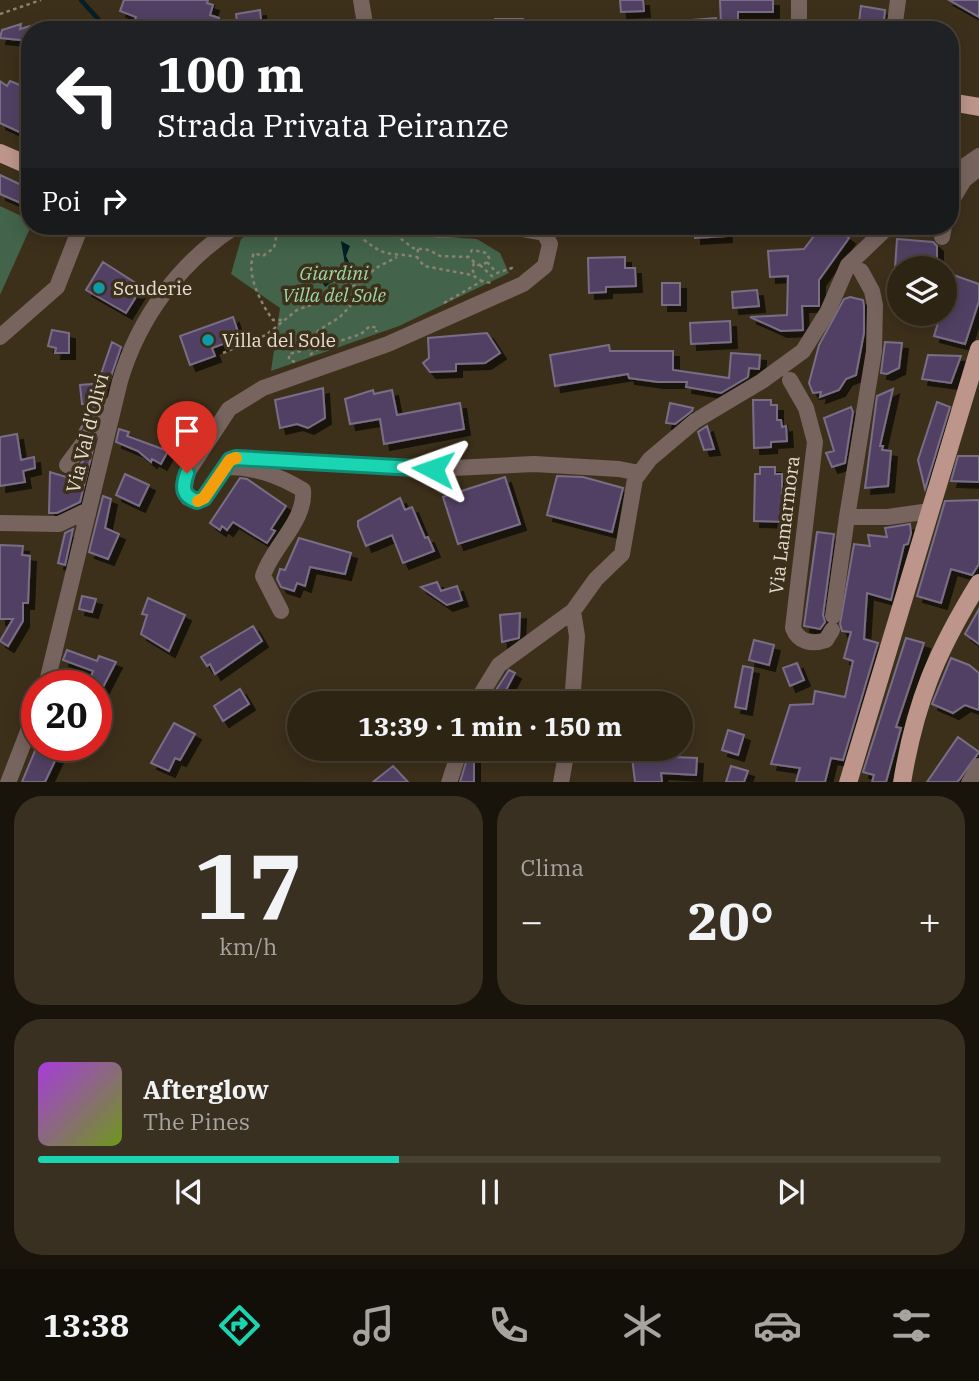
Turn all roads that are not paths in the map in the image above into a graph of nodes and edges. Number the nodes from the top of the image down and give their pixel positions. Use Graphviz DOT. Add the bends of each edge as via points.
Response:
graph roads {
  1 [pos="362,0"];
  2 [pos="800,0"];
  3 [pos="898,0"];
  4 [pos="365,21"];
  5 [pos="799,21"];
  6 [pos="895,21"];
  7 [pos="959,104"];
  8 [pos="979,107"];
  9 [pos="0,153"];
  10 [pos="979,160"];
  11 [pos="21,162"];
  12 [pos="959,171"];
  13 [pos="959,188"];
  14 [pos="77,235"];
  15 [pos="225,235"];
  16 [pos="545,235"];
  17 [pos="880,235"];
  18 [pos="861,271"];
  19 [pos="0,337"];
  20 [pos="979,349"];
  21 [pos="790,380"];
  22 [pos="115,404"];
  23 [pos="67,465"];
  24 [pos="225,467"];
  25 [pos="639,473"];
  26 [pos="930,511"];
  27 [pos="89,514"];
  28 [pos="847,517"];
  29 [pos="0,523"];
  30 [pos="979,583"];
  31 [pos="281,611"];
  32 [pos="573,611"];
  33 [pos="50,670"];
  34 [pos="483,691"];
  35 [pos="573,691"];
  36 [pos="21,749"];
  37 [pos="456,761"];
  38 [pos="565,761"];
  39 [pos="979,766"];
  40 [pos="8,782"];
  41 [pos="449,782"];
  42 [pos="561,782"];
  43 [pos="848,782"];
  44 [pos="902,782"];
  45 [pos="969,782"];
  1 -- 4 [label="street"];
  2 -- 5 [label="street"];
  3 -- 6 [label="street"];
  7 -- 8 [label="main road"];
  9 -- 11 [label="main road"];
  10 -- 12 [label="street"];
  10 -- 13 [label="street"];
  14 -- 19 [label="street" via="57,287"];
  15 -- 22 [label="street, Via Val d'Olivi" via="189,265 152,309 133,344"];
  16 -- 24 [label="street" via="550,244 545,266 523,284 388,344 264,388 229,409 187,473 183,485 188,498 204,498"];
  17 -- 25 [label="street" via="848,265 828,311 803,351 695,421"];
  18 -- 28 [label="street, Via Lamarmora" via="876,305 874,351"];
  20 -- 26 [label="main road"];
  21 -- 28 [label="street, Via Lamarmora" via="806,408 816,442 793,628 798,637 811,643 826,640 832,623"];
  22 -- 23 [label="street" via="106,409"];
  22 -- 27 [label="street, Via Val d'Olivi"];
  24 -- 25 [label="street" via="236,458 248,458 433,469 534,464"];
  24 -- 31 [label="street" via="275,474 303,489 302,507 263,576"];
  25 -- 32 [label="street" via="622,554"];
  26 -- 28 [label="street"];
  26 -- 43 [label="main road"];
  27 -- 29 [label="street" via="59,524"];
  27 -- 33 [label="street, Via Val d'Olivi"];
  30 -- 44 [label="main road" via="944,640 927,682 909,737"];
  32 -- 34 [label="street" via="499,665"];
  32 -- 35 [label="street" via="577,636"];
  36 -- 40 [label="street"];
  37 -- 41 [label="street"];
  38 -- 42 [label="street"];
  39 -- 45 [label="street"];
}
